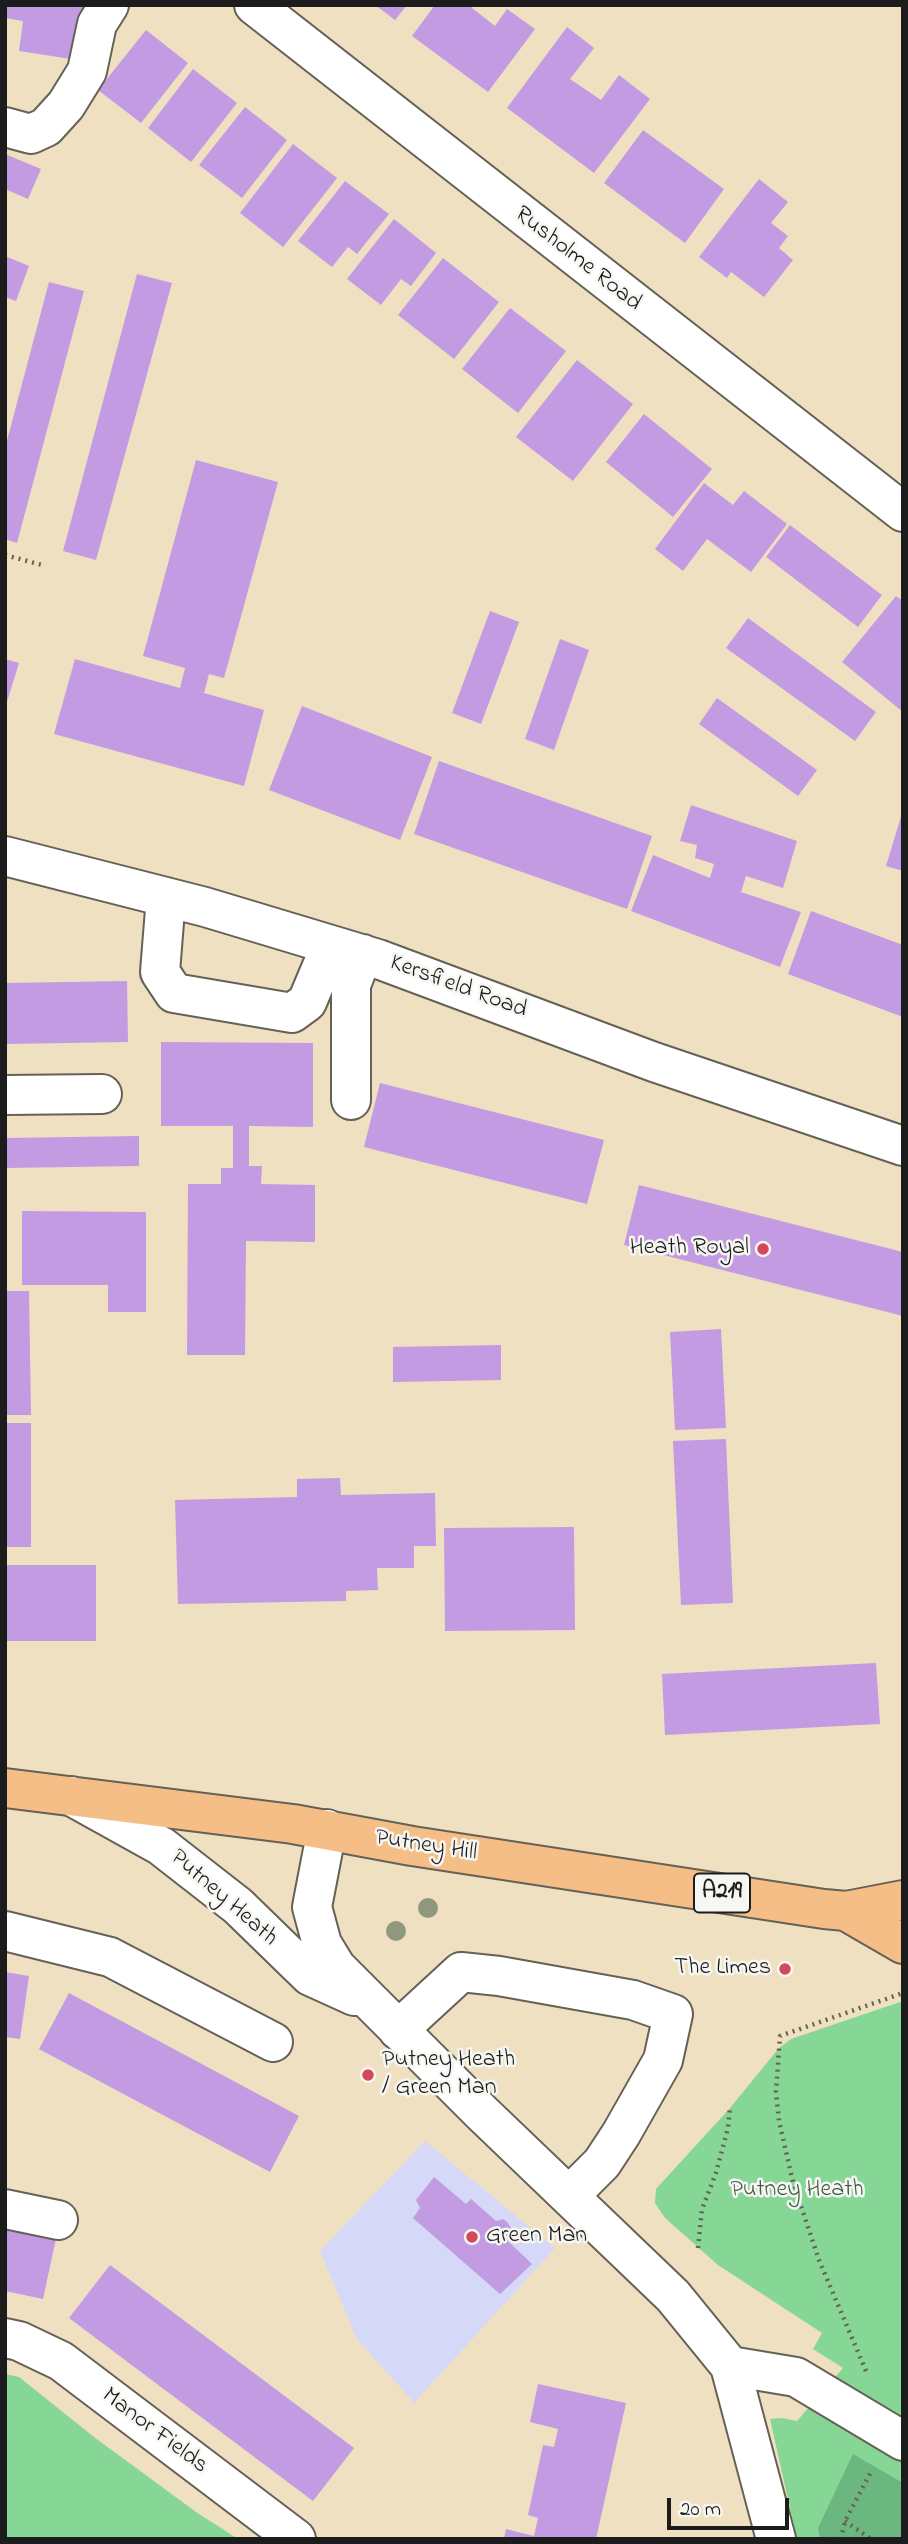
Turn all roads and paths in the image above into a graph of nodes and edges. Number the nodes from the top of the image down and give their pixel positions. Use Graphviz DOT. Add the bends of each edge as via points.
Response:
graph roads {
  1 [pos="109,5"];
  2 [pos="254,5"];
  3 [pos="5,127"];
  4 [pos="903,512"];
  5 [pos="5,555"];
  6 [pos="42,565"];
  7 [pos="5,856"];
  8 [pos="166,897"];
  9 [pos="347,950"];
  10 [pos="102,1094"];
  11 [pos="5,1095"];
  12 [pos="351,1100"];
  13 [pos="903,1146"];
  14 [pos="5,1788"];
  15 [pos="71,1795"];
  16 [pos="327,1829"];
  17 [pos="903,1900"];
  18 [pos="846,1911"];
  19 [pos="5,1931"];
  20 [pos="903,1944"];
  21 [pos="903,1993"];
  22 [pos="385,2017"];
  23 [pos="273,2042"];
  24 [pos="730,2108"];
  25 [pos="569,2196"];
  26 [pos="5,2209"];
  27 [pos="58,2220"];
  28 [pos="698,2248"];
  29 [pos="5,2338"];
  30 [pos="730,2366"];
  31 [pos="887,2432"];
  32 [pos="845,2521"];
  33 [pos="296,2539"];
  34 [pos="776,2539"];
  35 [pos="841,2539"];
  36 [pos="871,2539"];
  1 -- 3 [label="street" via="97,24 87,71 66,105 46,127 31,134"];
  2 -- 4 [label="street, Rusholme Road"];
  5 -- 6 [label="path"];
  7 -- 8 [label="street, Kersfield Road"];
  8 -- 9 [label="street, Kersfield Road"];
  8 -- 9 [label="street" via="160,972 174,993 292,1013 307,1002"];
  9 -- 12 [label="street"];
  9 -- 13 [label="street, Kersfield Road" via="654,1062"];
  10 -- 11 [label="street"];
  14 -- 15 [label="main road, Putney Hill / A219"];
  15 -- 16 [label="main road, Putney Hill / A219"];
  15 -- 22 [label="street, Putney Heath" via="171,1853 238,1906 310,1976"];
  16 -- 18 [label="main road, Putney Hill / A219" via="412,1846"];
  16 -- 22 [label="street, Putney Heath" via="312,1907 316,1928 336,1967"];
  17 -- 18 [label="main road, A219"];
  18 -- 20 [label="main road, A219"];
  19 -- 23 [label="street" via="110,1957"];
  21 -- 31 [label="path" via="780,2036 776,2092 793,2182"];
  22 -- 25 [label="street, Putney Heath"];
  22 -- 25 [label="street" via="461,1972 633,2000 673,2014 663,2060 621,2134"];
  24 -- 28 [label="path" via="716,2173 702,2209"];
  25 -- 30 [label="street, Putney Heath" via="673,2296"];
  26 -- 27 [label="street"];
  29 -- 33 [label="street, Manor Fields" via="61,2361"];
  30 -- 31 [label="street" via="796,2377"];
  30 -- 34 [label="street, Putney Heath"];
  31 -- 32 [label="path"];
  32 -- 35 [label="path"];
  32 -- 36 [label="path"];
}
